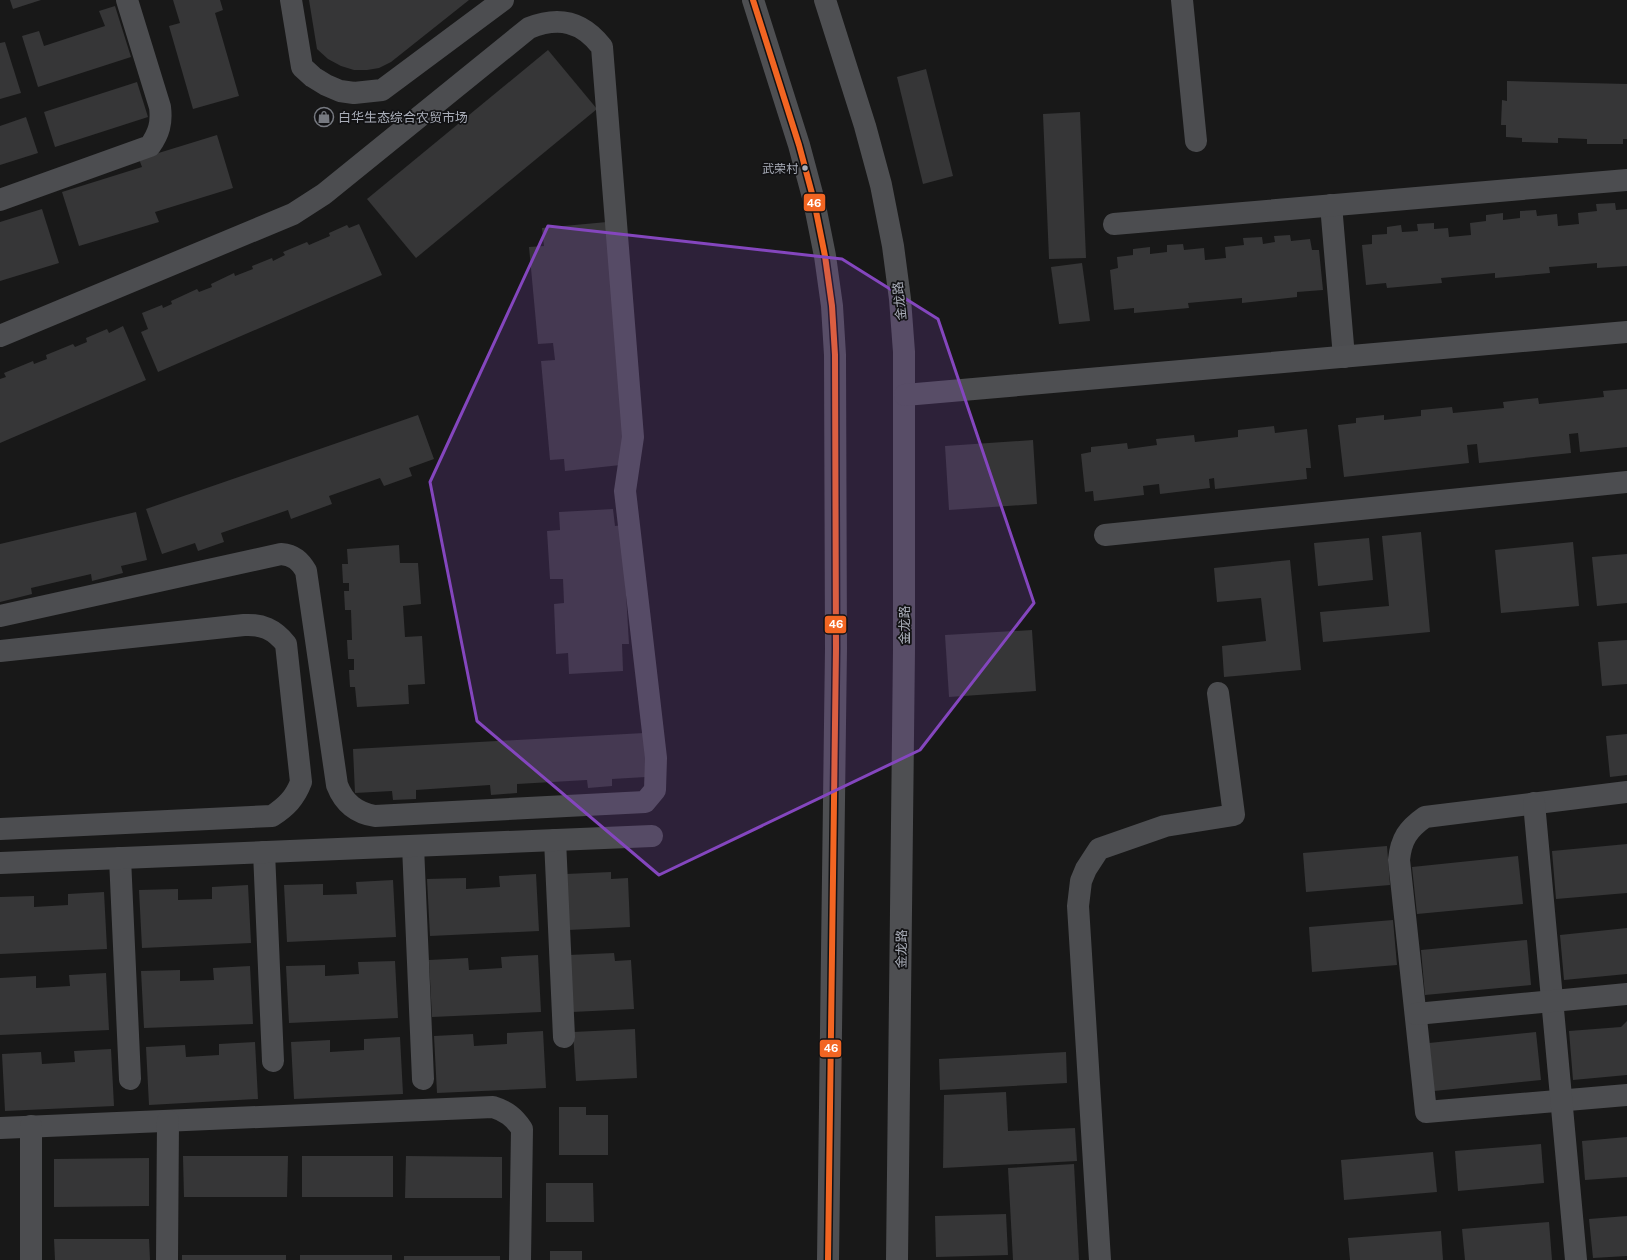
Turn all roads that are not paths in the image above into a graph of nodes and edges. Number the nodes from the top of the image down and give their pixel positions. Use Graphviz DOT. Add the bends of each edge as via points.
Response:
graph roads {
  1 [pos="127,0"];
  2 [pos="292,0"];
  3 [pos="503,0"];
  4 [pos="752,0"];
  5 [pos="825,0"];
  6 [pos="1182,0"];
  7 [pos="1196,141"];
  8 [pos="1627,180"];
  9 [pos="0,200"];
  10 [pos="1331,205"];
  11 [pos="1114,224"];
  12 [pos="1627,332"];
  13 [pos="0,336"];
  14 [pos="1344,357"];
  15 [pos="905,396"];
  16 [pos="1627,482"];
  17 [pos="1105,535"];
  18 [pos="0,616"];
  19 [pos="0,651"];
  20 [pos="1218,693"];
  21 [pos="1627,792"];
  22 [pos="1534,803"];
  23 [pos="0,829"];
  24 [pos="652,836"];
  25 [pos="555,840"];
  26 [pos="413,846"];
  27 [pos="264,852"];
  28 [pos="120,858"];
  29 [pos="0,863"];
  30 [pos="1627,994"];
  31 [pos="1553,1001"];
  32 [pos="1416,1014"];
  33 [pos="564,1038"];
  34 [pos="273,1062"];
  35 [pos="130,1079"];
  36 [pos="423,1079"];
  37 [pos="1627,1095"];
  38 [pos="1561,1100"];
  39 [pos="168,1121"];
  40 [pos="31,1126"];
  41 [pos="0,1128"];
  42 [pos="31,1260"];
  43 [pos="167,1260"];
  44 [pos="520,1260"];
  45 [pos="828,1260"];
  46 [pos="897,1260"];
  47 [pos="1100,1260"];
  48 [pos="1576,1260"];
  1 -- 9 [label="street" via="160,107 162,118 156,138 150,146"];
  2 -- 3 [label="street" via="302,67 326,86 354,93 382,90"];
  4 -- 45 [label="main road" via="799,145 814,201 832,306 835,356 836,648"];
  5 -- 15 [label="main road, 金龙路" via="881,185 900,299"];
  6 -- 7 [label="street"];
  8 -- 10 [label="street"];
  10 -- 11 [label="street"];
  10 -- 14 [label="street"];
  12 -- 14 [label="main road"];
  13 -- 18 [label="street" via="293,214 324,194 529,28 550,21 574,24 585,30 602,47 633,437 625,491 656,758 654,790 645,802 375,816 354,809 346,802 337,785 306,571 299,560 288,554"];
  14 -- 15 [label="main road"];
  15 -- 46 [label="main road, 金龙路"];
  16 -- 17 [label="street"];
  19 -- 23 [label="street" via="244,625 266,627 286,644 300,782 290,802 272,816"];
  20 -- 47 [label="street" via="1234,815 1165,826 1099,850 1081,881 1078,906"];
  21 -- 22 [label="street"];
  22 -- 31 [label="street"];
  22 -- 32 [label="street" via="1425,817 1405,836 1399,860"];
  24 -- 25 [label="street"];
  25 -- 26 [label="street"];
  25 -- 33 [label="street"];
  26 -- 27 [label="street"];
  26 -- 36 [label="street"];
  27 -- 28 [label="street"];
  27 -- 34 [label="street"];
  28 -- 29 [label="street"];
  28 -- 35 [label="street"];
  30 -- 31 [label="street"];
  31 -- 32 [label="street"];
  31 -- 38 [label="street"];
  32 -- 38 [label="street" via="1426,1112"];
  37 -- 38 [label="street"];
  38 -- 48 [label="street"];
  39 -- 40 [label="street"];
  39 -- 43 [label="street"];
  39 -- 44 [label="street" via="493,1107 502,1110 517,1121 522,1129"];
  40 -- 41 [label="street"];
  40 -- 42 [label="street"];
}
